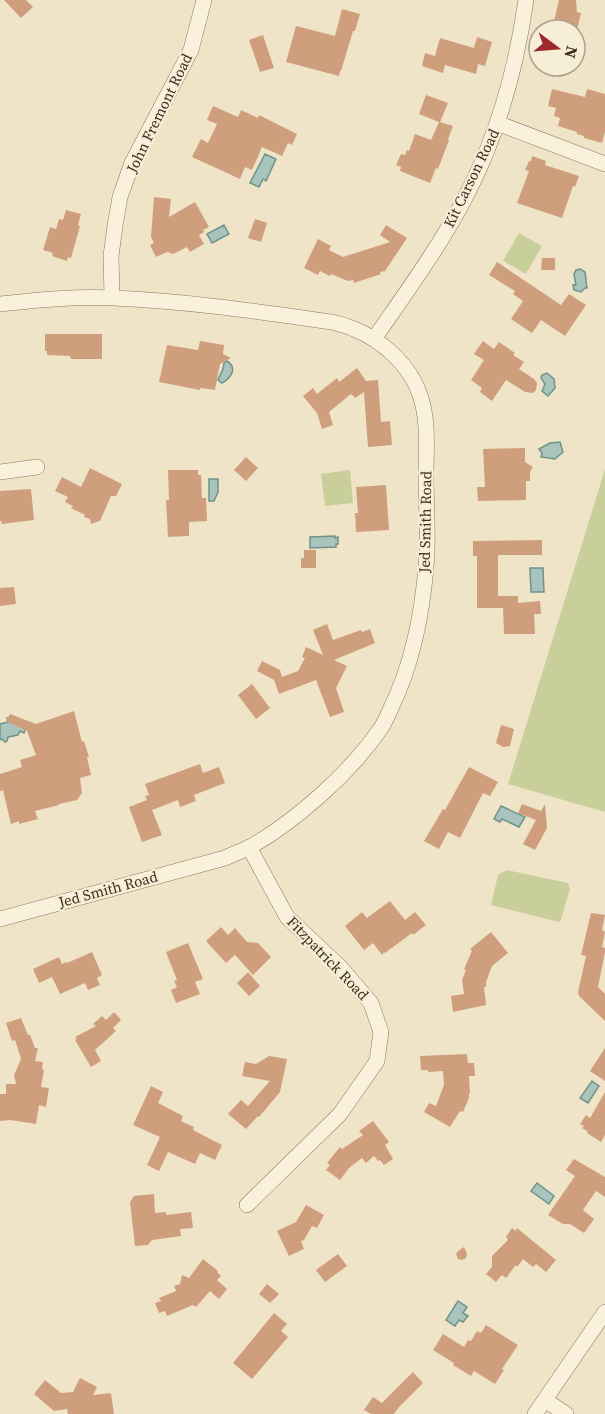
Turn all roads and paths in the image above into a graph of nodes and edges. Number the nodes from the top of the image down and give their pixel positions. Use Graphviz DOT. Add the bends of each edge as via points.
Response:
graph roads {
  1 [pos="204,0"];
  2 [pos="526,0"];
  3 [pos="497,123"];
  4 [pos="605,164"];
  5 [pos="112,297"];
  6 [pos="0,304"];
  7 [pos="374,339"];
  8 [pos="37,467"];
  9 [pos="0,472"];
  10 [pos="249,848"];
  11 [pos="0,919"];
  12 [pos="247,1205"];
  13 [pos="605,1311"];
  14 [pos="545,1400"];
  15 [pos="536,1414"];
  16 [pos="566,1414"];
  1 -- 5 [label="street, John Fremont Road" via="191,50 132,163 120,197 111,256"];
  2 -- 3 [label="street, Kit Carson Road" via="513,70"];
  3 -- 4 [label="street"];
  3 -- 7 [label="street, Kit Carson Road" via="465,198"];
  5 -- 6 [label="street, Jed Smith Road"];
  5 -- 7 [label="street, Jed Smith Road" via="332,322"];
  7 -- 10 [label="street, Jed Smith Road" via="412,378 420,394 427,431 426,567 412,652 382,727 360,755 332,785"];
  8 -- 9 [label="street"];
  10 -- 11 [label="street, Jed Smith Road" via="225,858"];
  10 -- 12 [label="street, Fitzpatrick Road" via="287,917 372,1003 381,1032 377,1061 340,1114"];
  13 -- 14 [label="street"];
  14 -- 15 [label="street"];
  14 -- 16 [label="street"];
}
